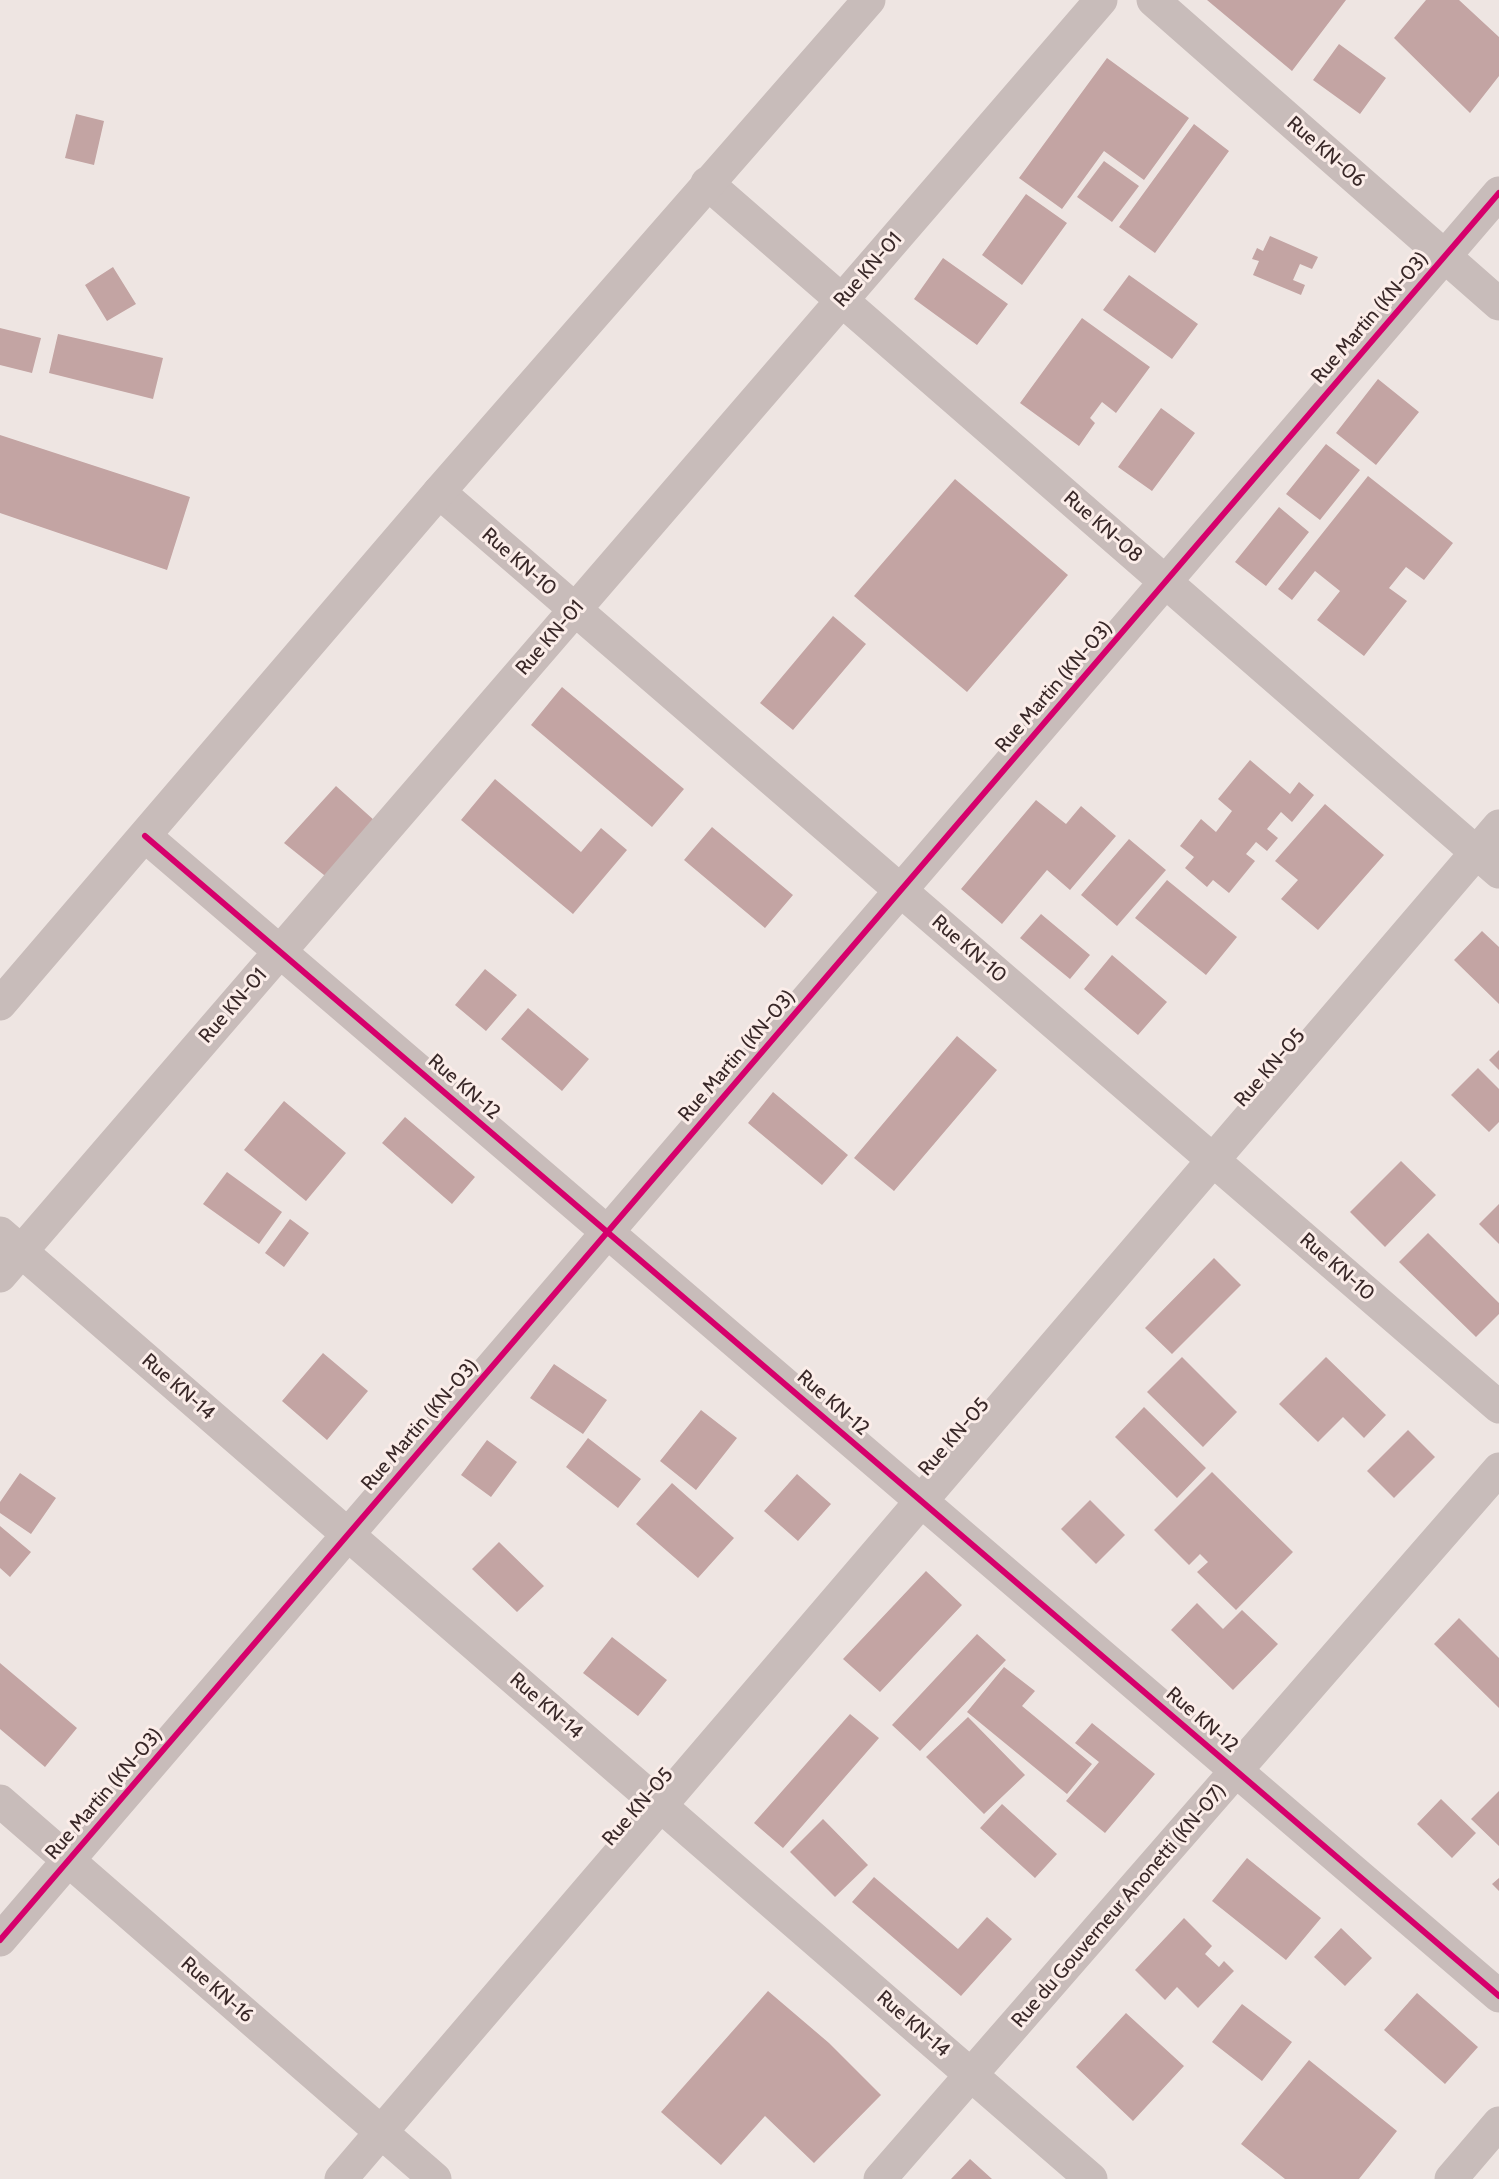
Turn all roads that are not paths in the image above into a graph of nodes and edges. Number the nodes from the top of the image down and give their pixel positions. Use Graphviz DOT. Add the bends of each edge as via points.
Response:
graph roads {
  1 [pos="869,0"];
  2 [pos="1101,0"];
  3 [pos="1153,0"];
  4 [pos="707,183"];
  5 [pos="1499,193"];
  6 [pos="1445,256"];
  7 [pos="842,300"];
  8 [pos="1499,304"];
  9 [pos="439,492"];
  10 [pos="1166,582"];
  11 [pos="575,610"];
  12 [pos="1499,826"];
  13 [pos="145,836"];
  14 [pos="1488,862"];
  15 [pos="901,890"];
  16 [pos="280,951"];
  17 [pos="0,1004"];
  18 [pos="1214,1160"];
  19 [pos="608,1232"];
  20 [pos="11,1242"];
  21 [pos="0,1276"];
  22 [pos="1499,1407"];
  23 [pos="1499,1469"];
  24 [pos="921,1501"];
  25 [pos="348,1534"];
  26 [pos="1236,1771"];
  27 [pos="0,1801"];
  28 [pos="661,1806"];
  29 [pos="68,1861"];
  30 [pos="0,1940"];
  31 [pos="1499,1996"];
  32 [pos="971,2075"];
  33 [pos="1499,2124"];
  34 [pos="381,2132"];
  35 [pos="341,2179"];
  36 [pos="435,2179"];
  37 [pos="880,2179"];
  38 [pos="1091,2179"];
  39 [pos="1451,2179"];
  1 -- 4 [label="street"];
  2 -- 7 [label="street, Rue KN-01"];
  3 -- 6 [label="street, Rue KN-06"];
  4 -- 7 [label="street, Rue KN-08"];
  4 -- 9 [label="street"];
  5 -- 6 [label="street, Rue Martin (KN-03)"];
  6 -- 8 [label="street, Rue KN-06"];
  6 -- 10 [label="street, Rue Martin (KN-03)"];
  7 -- 10 [label="street, Rue KN-08"];
  7 -- 11 [label="street, Rue KN-01"];
  9 -- 11 [label="street, Rue KN-10"];
  9 -- 13 [label="street"];
  10 -- 14 [label="street, Rue KN-08"];
  10 -- 15 [label="street, Rue Martin (KN-03)"];
  11 -- 15 [label="street, Rue KN-10"];
  11 -- 16 [label="street, Rue KN-01"];
  12 -- 14 [label="street, Rue KN-05"];
  13 -- 16 [label="street, Rue KN-12"];
  13 -- 17 [label="street"];
  14 -- 18 [label="street, Rue KN-05"];
  15 -- 18 [label="street, Rue KN-10"];
  15 -- 19 [label="street, Rue Martin (KN-03)"];
  16 -- 19 [label="street, Rue KN-12"];
  16 -- 20 [label="street, Rue KN-01"];
  18 -- 22 [label="street, Rue KN-10"];
  18 -- 24 [label="street, Rue KN-05"];
  19 -- 24 [label="street, Rue KN-12"];
  19 -- 25 [label="street, Rue Martin (KN-03)"];
  20 -- 21 [label="street, Rue KN-01"];
  20 -- 25 [label="street, Rue KN-14"];
  23 -- 26 [label="street, Rue du Gouverneur Anonetti (KN-07)"];
  24 -- 26 [label="street, Rue KN-12"];
  24 -- 28 [label="street, Rue KN-05"];
  25 -- 28 [label="street, Rue KN-14"];
  25 -- 29 [label="street, Rue Martin (KN-03)"];
  26 -- 31 [label="street, Rue KN-12"];
  26 -- 32 [label="street, Rue du Gouverneur Anonetti (KN-07)"];
  27 -- 29 [label="street, Rue KN-16"];
  28 -- 32 [label="street, Rue KN-14"];
  28 -- 34 [label="street, Rue KN-05"];
  29 -- 30 [label="street, Rue Martin (KN-03)"];
  29 -- 34 [label="street, Rue KN-16"];
  32 -- 37 [label="street, Rue du Gouverneur Anonetti (KN-07)"];
  32 -- 38 [label="street, Rue KN-14"];
  33 -- 39 [label="street"];
  34 -- 35 [label="street, Rue KN-05"];
  34 -- 36 [label="street, Rue KN-16"];
}
